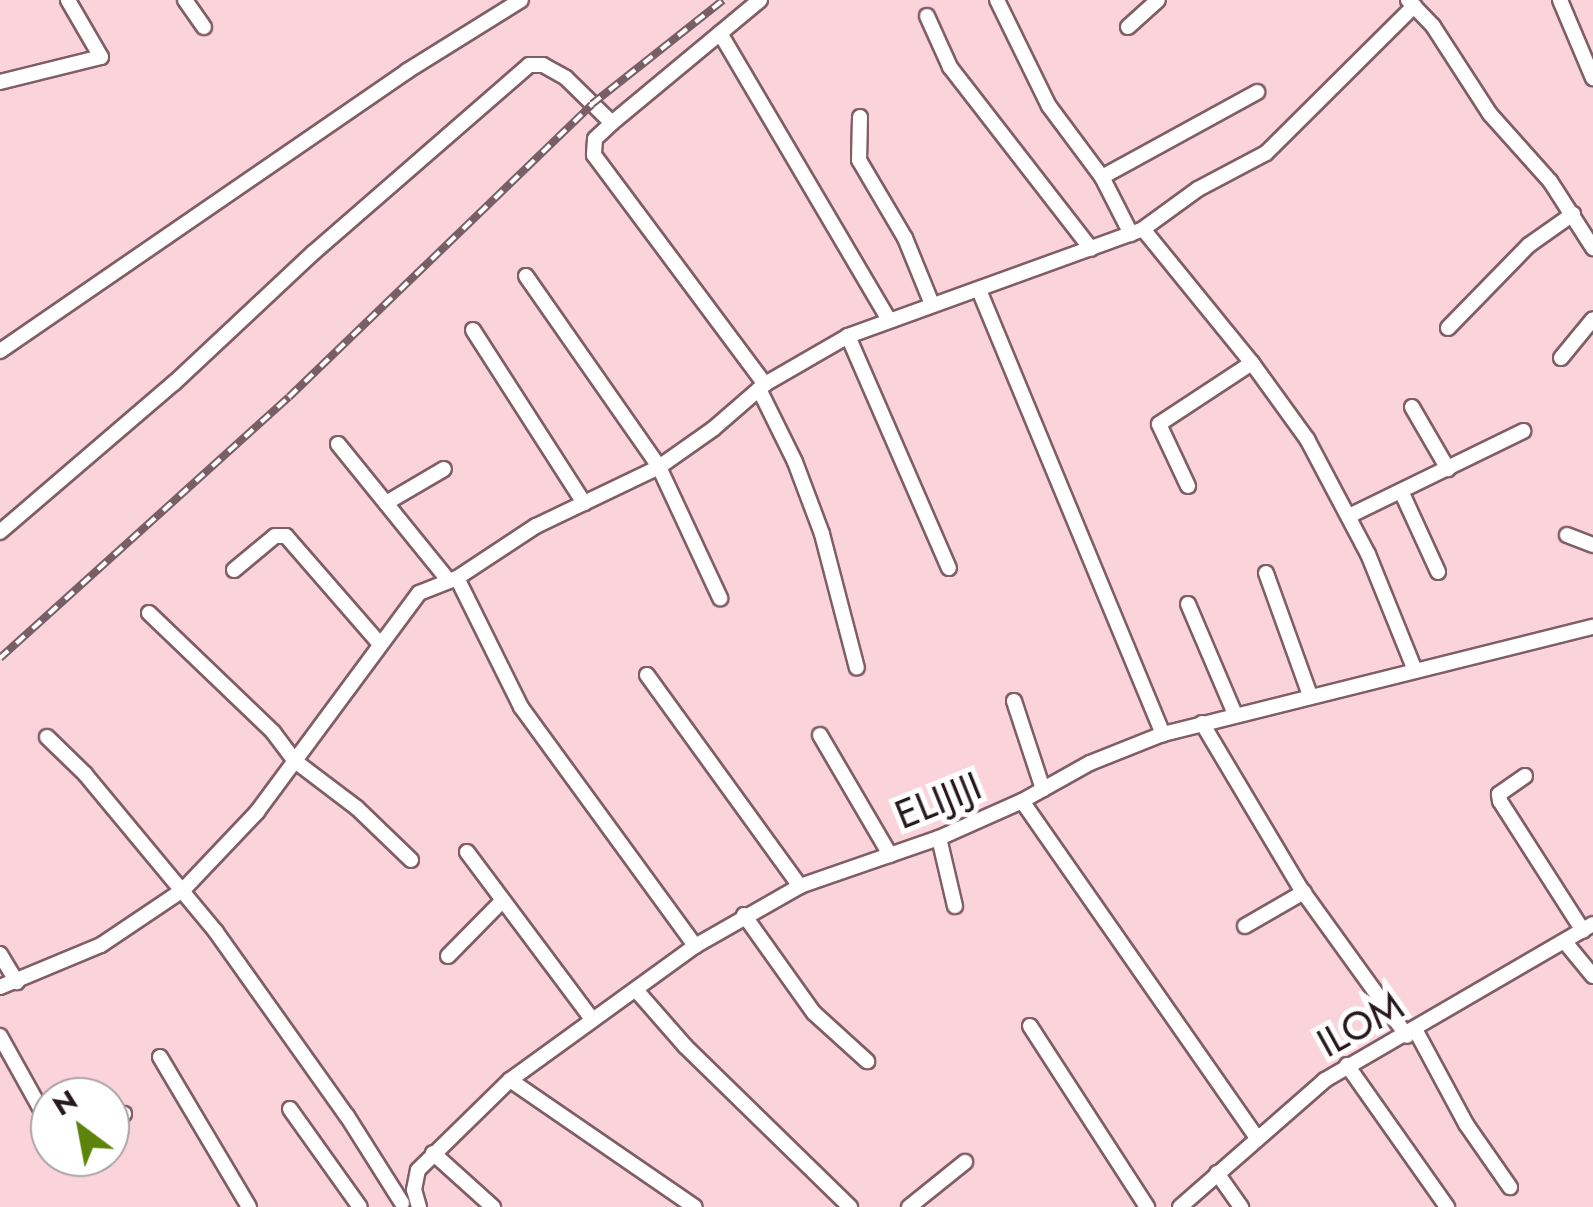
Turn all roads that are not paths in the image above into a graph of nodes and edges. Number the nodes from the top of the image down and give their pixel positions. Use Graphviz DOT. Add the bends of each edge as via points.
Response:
graph roads {
  1 [pos="68,0"];
  2 [pos="185,0"];
  3 [pos="521,0"];
  4 [pos="760,0"];
  5 [pos="996,0"];
  6 [pos="1158,0"];
  7 [pos="1560,0"];
  8 [pos="1411,3"];
  9 [pos="927,16"];
  10 [pos="204,27"];
  11 [pos="1128,27"];
  12 [pos="720,33"];
  13 [pos="1593,78"];
  14 [pos="0,82"];
  15 [pos="1257,92"];
  16 [pos="860,116"];
  17 [pos="612,123"];
  18 [pos="1102,177"];
  19 [pos="1573,214"];
  20 [pos="1137,232"];
  21 [pos="1593,248"];
  22 [pos="1091,249"];
  23 [pos="526,276"];
  24 [pos="978,290"];
  25 [pos="932,304"];
  26 [pos="888,318"];
  27 [pos="1593,319"];
  28 [pos="1448,328"];
  29 [pos="473,330"];
  30 [pos="848,336"];
  31 [pos="0,351"];
  32 [pos="1561,358"];
  33 [pos="1252,363"];
  34 [pos="762,387"];
  35 [pos="1412,407"];
  36 [pos="1523,430"];
  37 [pos="338,444"];
  38 [pos="659,467"];
  39 [pos="444,469"];
  40 [pos="1448,469"];
  41 [pos="1188,486"];
  42 [pos="1401,491"];
  43 [pos="584,502"];
  44 [pos="386,503"];
  45 [pos="1349,516"];
  46 [pos="0,532"];
  47 [pos="1567,536"];
  48 [pos="1593,545"];
  49 [pos="949,568"];
  50 [pos="234,570"];
  51 [pos="1438,572"];
  52 [pos="1266,573"];
  53 [pos="453,579"];
  54 [pos="720,598"];
  55 [pos="1188,604"];
  56 [pos="149,612"];
  57 [pos="1593,627"];
  58 [pos="380,644"];
  59 [pos="857,668"];
  60 [pos="1414,668"];
  61 [pos="647,675"];
  62 [pos="1310,695"];
  63 [pos="1014,701"];
  64 [pos="1235,714"];
  65 [pos="1202,722"];
  66 [pos="1162,734"];
  67 [pos="820,735"];
  68 [pos="47,737"];
  69 [pos="295,761"];
  70 [pos="1525,776"];
  71 [pos="1043,789"];
  72 [pos="1022,802"];
  73 [pos="939,838"];
  74 [pos="467,852"];
  75 [pos="890,855"];
  76 [pos="410,860"];
  77 [pos="800,886"];
  78 [pos="183,890"];
  79 [pos="1304,892"];
  80 [pos="503,900"];
  81 [pos="955,906"];
  82 [pos="744,916"];
  83 [pos="1245,926"];
  84 [pos="1588,928"];
  85 [pos="1565,942"];
  86 [pos="694,946"];
  87 [pos="0,954"];
  88 [pos="448,956"];
  89 [pos="1593,976"];
  90 [pos="17,982"];
  91 [pos="0,987"];
  92 [pos="636,990"];
  93 [pos="592,1019"];
  94 [pos="1030,1026"];
  95 [pos="1412,1033"];
  96 [pos="0,1036"];
  97 [pos="160,1057"];
  98 [pos="867,1061"];
  99 [pos="1347,1065"];
  100 [pos="510,1080"];
  101 [pos="30,1090"];
  102 [pos="290,1109"];
  103 [pos="1256,1136"];
  104 [pos="433,1154"];
  105 [pos="966,1162"];
  106 [pos="1216,1173"];
  107 [pos="1510,1187"];
  108 [pos="407,1203"];
  109 [pos="249,1207"];
  110 [pos="360,1207"];
  111 [pos="493,1207"];
  112 [pos="695,1207"];
  113 [pos="850,1207"];
  114 [pos="909,1207"];
  115 [pos="1147,1207"];
  116 [pos="1180,1207"];
  117 [pos="1241,1207"];
  118 [pos="1447,1207"];
  1 -- 14 [label="street" via="102,57"];
  2 -- 10 [label="street"];
  3 -- 31 [label="street"];
  4 -- 12 [label="street"];
  5 -- 18 [label="street" via="1050,106"];
  6 -- 11 [label="street"];
  7 -- 13 [label="street"];
  8 -- 19 [label="street"];
  8 -- 20 [label="street" via="1266,153"];
  9 -- 22 [label="street" via="950,67"];
  12 -- 17 [label="street"];
  12 -- 26 [label="street"];
  15 -- 18 [label="street"];
  16 -- 25 [label="street" via="859,160 905,238"];
  17 -- 34 [label="street" via="595,139 598,164"];
  17 -- 46 [label="street" via="566,78 529,65"];
  18 -- 20 [label="street"];
  19 -- 21 [label="street"];
  19 -- 28 [label="street" via="1529,245"];
  20 -- 22 [label="street"];
  20 -- 33 [label="street"];
  22 -- 24 [label="street"];
  23 -- 38 [label="street"];
  24 -- 25 [label="street"];
  24 -- 66 [label="street"];
  25 -- 26 [label="street"];
  26 -- 30 [label="street"];
  27 -- 32 [label="street"];
  29 -- 43 [label="street"];
  30 -- 34 [label="street"];
  30 -- 49 [label="street"];
  33 -- 41 [label="street" via="1158,424"];
  33 -- 45 [label="street" via="1308,439"];
  34 -- 38 [label="street"];
  34 -- 59 [label="street" via="822,534"];
  35 -- 40 [label="street"];
  36 -- 40 [label="street"];
  37 -- 44 [label="street"];
  38 -- 43 [label="street"];
  38 -- 54 [label="street"];
  39 -- 44 [label="street"];
  40 -- 42 [label="street"];
  42 -- 45 [label="street"];
  42 -- 51 [label="street"];
  43 -- 53 [label="street"];
  44 -- 53 [label="street"];
  45 -- 60 [label="street"];
  47 -- 48 [label="street"];
  50 -- 58 [label="street" via="275,536 286,536"];
  52 -- 62 [label="street"];
  53 -- 58 [label="street" via="419,593"];
  53 -- 86 [label="street" via="521,707"];
  55 -- 64 [label="street"];
  56 -- 69 [label="street" via="274,732"];
  57 -- 60 [label="street, ELIJIJI"];
  58 -- 69 [label="street"];
  60 -- 62 [label="street, ELIJIJI"];
  61 -- 77 [label="street"];
  62 -- 64 [label="street, ELIJIJI"];
  63 -- 71 [label="street"];
  64 -- 65 [label="street, ELIJIJI"];
  65 -- 66 [label="street, ELIJIJI"];
  65 -- 79 [label="street"];
  66 -- 71 [label="street, ELIJIJI"];
  67 -- 75 [label="street"];
  68 -- 78 [label="street"];
  69 -- 76 [label="street"];
  69 -- 78 [label="street" via="258,812"];
  70 -- 84 [label="street" via="1499,794 1500,800"];
  71 -- 72 [label="street, ELIJIJI"];
  72 -- 73 [label="street, ELIJIJI"];
  72 -- 103 [label="street"];
  73 -- 75 [label="street, ELIJIJI"];
  73 -- 81 [label="street"];
  74 -- 80 [label="street"];
  75 -- 77 [label="street, ELIJIJI"];
  77 -- 82 [label="street, ELIJIJI"];
  78 -- 90 [label="street" via="126,931"];
  78 -- 108 [label="street"];
  79 -- 83 [label="street"];
  79 -- 95 [label="street"];
  80 -- 88 [label="street"];
  80 -- 93 [label="street"];
  82 -- 86 [label="street, ELIJIJI"];
  82 -- 98 [label="street" via="814,1013"];
  84 -- 85 [label="street, ILOM"];
  85 -- 89 [label="street"];
  85 -- 95 [label="street, ILOM"];
  86 -- 92 [label="street, ELIJIJI"];
  87 -- 90 [label="street"];
  90 -- 91 [label="street"];
  92 -- 93 [label="street, ELIJIJI"];
  92 -- 113 [label="street" via="684,1046"];
  93 -- 100 [label="street, ELIJIJI"];
  94 -- 115 [label="street"];
  95 -- 99 [label="street, ILOM"];
  95 -- 107 [label="street"];
  96 -- 101 [label="street"];
  97 -- 109 [label="street"];
  99 -- 103 [label="street, ILOM"];
  99 -- 118 [label="street"];
  100 -- 104 [label="street, ELIJIJI"];
  100 -- 112 [label="street"];
  102 -- 110 [label="street"];
  103 -- 106 [label="street, ILOM"];
  104 -- 108 [label="street, ELIJIJI" via="418,1170"];
  104 -- 111 [label="street"];
  105 -- 114 [label="street"];
  106 -- 116 [label="street, ILOM"];
  106 -- 117 [label="street"];
}
